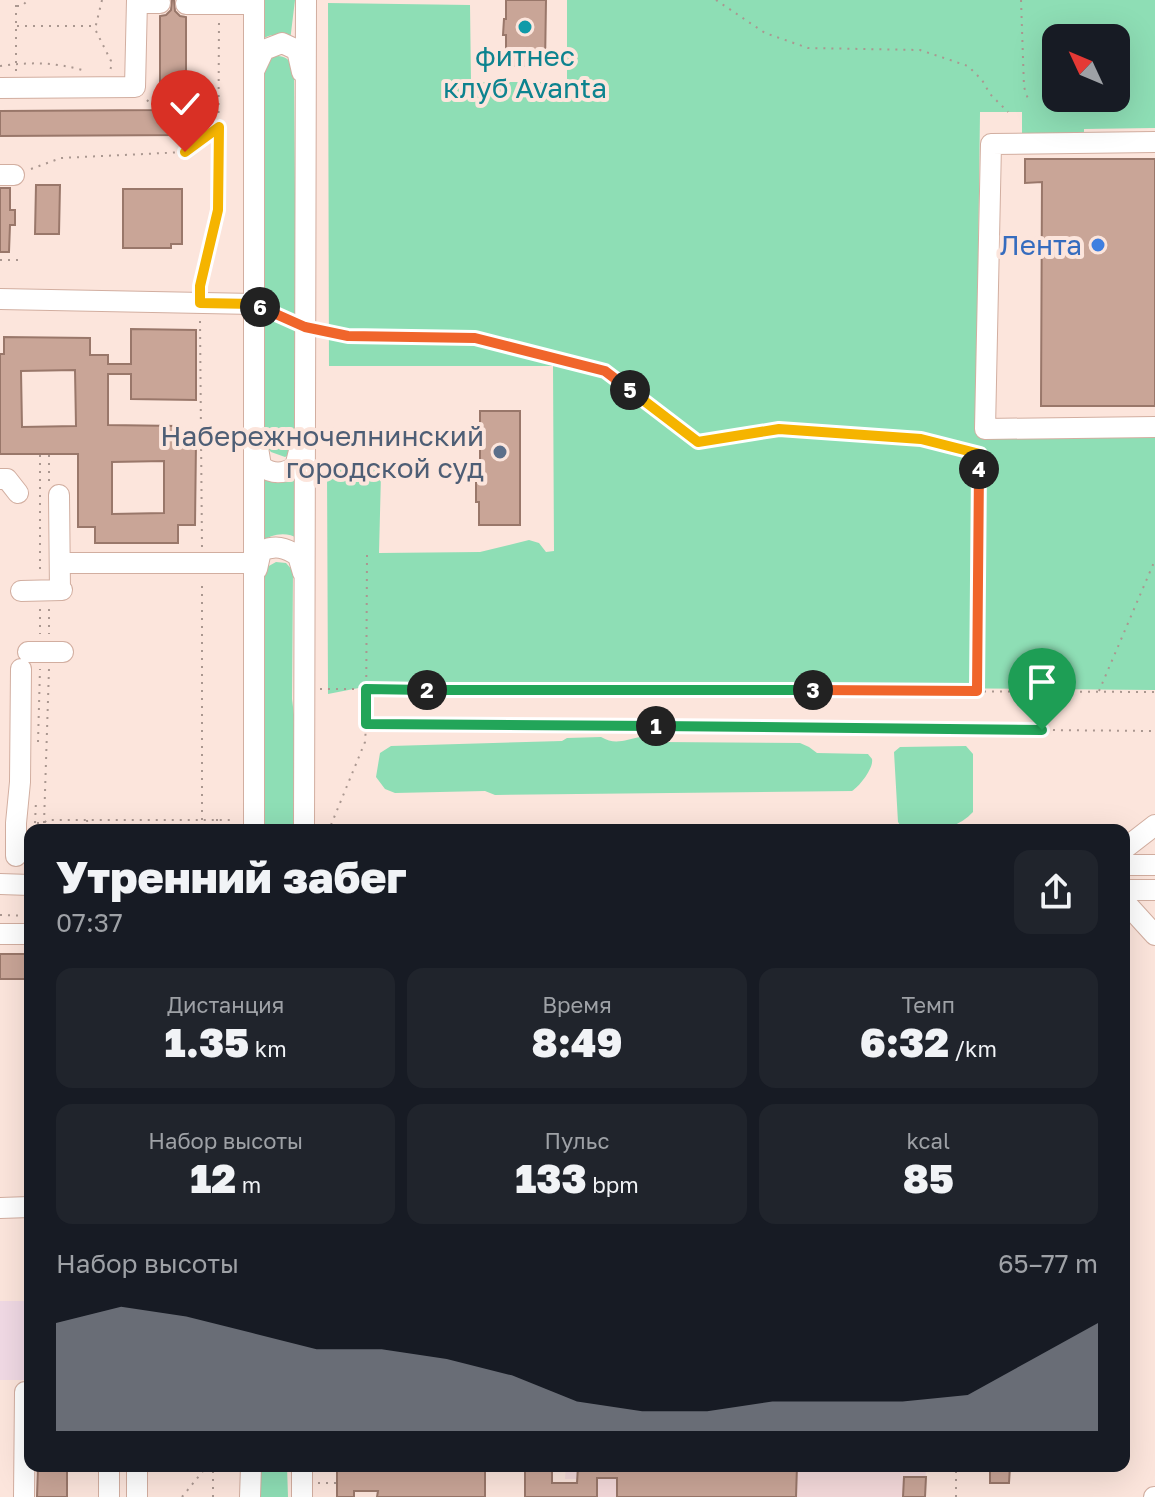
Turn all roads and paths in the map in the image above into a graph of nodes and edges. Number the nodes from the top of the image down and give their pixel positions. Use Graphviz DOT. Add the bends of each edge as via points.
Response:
graph roads {
  1 [pos="16,0"];
  2 [pos="28,0"];
  3 [pos="102,0"];
  4 [pos="306,0"];
  5 [pos="716,0"];
  6 [pos="1021,0"];
  7 [pos="137,2"];
  8 [pos="254,2"];
  9 [pos="160,3"];
  10 [pos="186,4"];
  11 [pos="219,4"];
  12 [pos="16,6"];
  13 [pos="16,26"];
  14 [pos="96,26"];
  15 [pos="16,64"];
  16 [pos="0,66"];
  17 [pos="254,70"];
  18 [pos="108,72"];
  19 [pos="89,73"];
  20 [pos="306,87"];
  21 [pos="0,88"];
  22 [pos="1029,102"];
  23 [pos="1008,112"];
  24 [pos="219,127"];
  25 [pos="1155,142"];
  26 [pos="7,175"];
  27 [pos="0,260"];
  28 [pos="18,260"];
  29 [pos="0,299"];
  30 [pos="200,303"];
  31 [pos="254,304"];
  32 [pos="305,327"];
  33 [pos="201,328"];
  34 [pos="254,425"];
  35 [pos="305,425"];
  36 [pos="1155,427"];
  37 [pos="985,429"];
  38 [pos="980,454"];
  39 [pos="0,479"];
  40 [pos="18,493"];
  41 [pos="59,495"];
  42 [pos="367,555"];
  43 [pos="1155,560"];
  44 [pos="60,563"];
  45 [pos="254,572"];
  46 [pos="305,580"];
  47 [pos="21,591"];
  48 [pos="63,652"];
  49 [pos="316,689"];
  50 [pos="366,689"];
  51 [pos="977,691"];
  52 [pos="1099,691"];
  53 [pos="1155,692"];
  54 [pos="366,724"];
  55 [pos="1155,731"];
  56 [pos="217,819"];
  57 [pos="87,820"];
  58 [pos="234,820"];
  59 [pos="35,823"];
  60 [pos="44,823"];
  61 [pos="87,824"];
  62 [pos="217,824"];
  63 [pos="262,824"];
  64 [pos="305,824"];
  65 [pos="333,824"];
  66 [pos="1155,825"];
  67 [pos="1130,844"];
  68 [pos="15,856"];
  69 [pos="1130,865"];
  70 [pos="1155,865"];
  71 [pos="0,884"];
  72 [pos="24,885"];
  73 [pos="1130,890"];
  74 [pos="1155,890"];
  75 [pos="1130,908"];
  76 [pos="0,915"];
  77 [pos="24,916"];
  78 [pos="0,934"];
  79 [pos="24,934"];
  80 [pos="1155,935"];
  81 [pos="24,1207"];
  82 [pos="0,1208"];
  83 [pos="24,1404"];
  84 [pos="109,1472"];
  85 [pos="137,1472"];
  86 [pos="202,1472"];
  87 [pos="213,1472"];
  88 [pos="251,1472"];
  89 [pos="956,1472"];
  90 [pos="337,1483"];
  91 [pos="308,1490"];
  92 [pos="24,1497"];
  93 [pos="109,1497"];
  94 [pos="137,1497"];
  95 [pos="182,1497"];
  96 [pos="213,1497"];
  97 [pos="250,1497"];
  98 [pos="956,1497"];
  1 -- 12 [label="path"];
  2 -- 12 [label="path"];
  3 -- 14 [label="path"];
  4 -- 20 [label="street"];
  5 -- 23 [label="path" via="765,33 808,48 920,50 968,66"];
  6 -- 22 [label="path"];
  7 -- 9 [label="street"];
  7 -- 21 [label="street" via="135,87"];
  8 -- 11 [label="street"];
  8 -- 17 [label="street"];
  10 -- 11 [label="street"];
  11 -- 24 [label="path"];
  12 -- 13 [label="path"];
  13 -- 14 [label="path"];
  13 -- 15 [label="path"];
  14 -- 18 [label="path" via="112,65"];
  15 -- 16 [label="path"];
  15 -- 19 [label="path" via="57,63"];
  17 -- 20 [label="street" via="264,50 282,43 297,50"];
  17 -- 31 [label="street"];
  20 -- 32 [label="street"];
  24 -- 26 [label="path" via="185,152 61,158"];
  24 -- 30 [label="path" via="218,210"];
  25 -- 37 [label="street" via="991,144"];
  27 -- 28 [label="path"];
  29 -- 30 [label="street"];
  30 -- 31 [label="street"];
  30 -- 33 [label="path"];
  31 -- 32 [label="path"];
  31 -- 34 [label="street"];
  32 -- 35 [label="street"];
  32 -- 38 [label="path" via="348,336 475,338 605,371 698,442 779,429 921,439"];
  34 -- 35 [label="street" via="261,466 278,473 295,467"];
  34 -- 45 [label="street"];
  35 -- 46 [label="street"];
  36 -- 37 [label="street"];
  37 -- 38 [label="path" via="976,433"];
  38 -- 51 [label="path"];
  39 -- 40 [label="street" via="7,479"];
  41 -- 44 [label="street"];
  42 -- 50 [label="path"];
  43 -- 52 [label="path"];
  44 -- 45 [label="street"];
  44 -- 47 [label="street" via="61,590"];
  45 -- 46 [label="street" via="261,551 280,547 298,556"];
  45 -- 63 [label="street"];
  46 -- 64 [label="street"];
  48 -- 68 [label="street" via="24,660"];
  49 -- 50 [label="path"];
  50 -- 51 [label="path"];
  50 -- 54 [label="path"];
  51 -- 52 [label="path"];
  52 -- 53 [label="path"];
  54 -- 55 [label="path"];
  54 -- 65 [label="path" via="365,742"];
  56 -- 57 [label="path"];
  56 -- 58 [label="path"];
  56 -- 62 [label="path"];
  57 -- 60 [label="path"];
  57 -- 61 [label="path"];
  59 -- 60 [label="path"];
  66 -- 67 [label="street"];
  69 -- 70 [label="street"];
  71 -- 72 [label="street"];
  73 -- 74 [label="street"];
  75 -- 80 [label="street"];
  76 -- 77 [label="path"];
  78 -- 79 [label="street"];
  81 -- 82 [label="street"];
  83 -- 92 [label="street"];
  84 -- 93 [label="street"];
  85 -- 94 [label="street"];
  86 -- 95 [label="path"];
  87 -- 96 [label="path"];
  88 -- 97 [label="street"];
  89 -- 98 [label="path"];
  90 -- 91 [label="path"];
}
